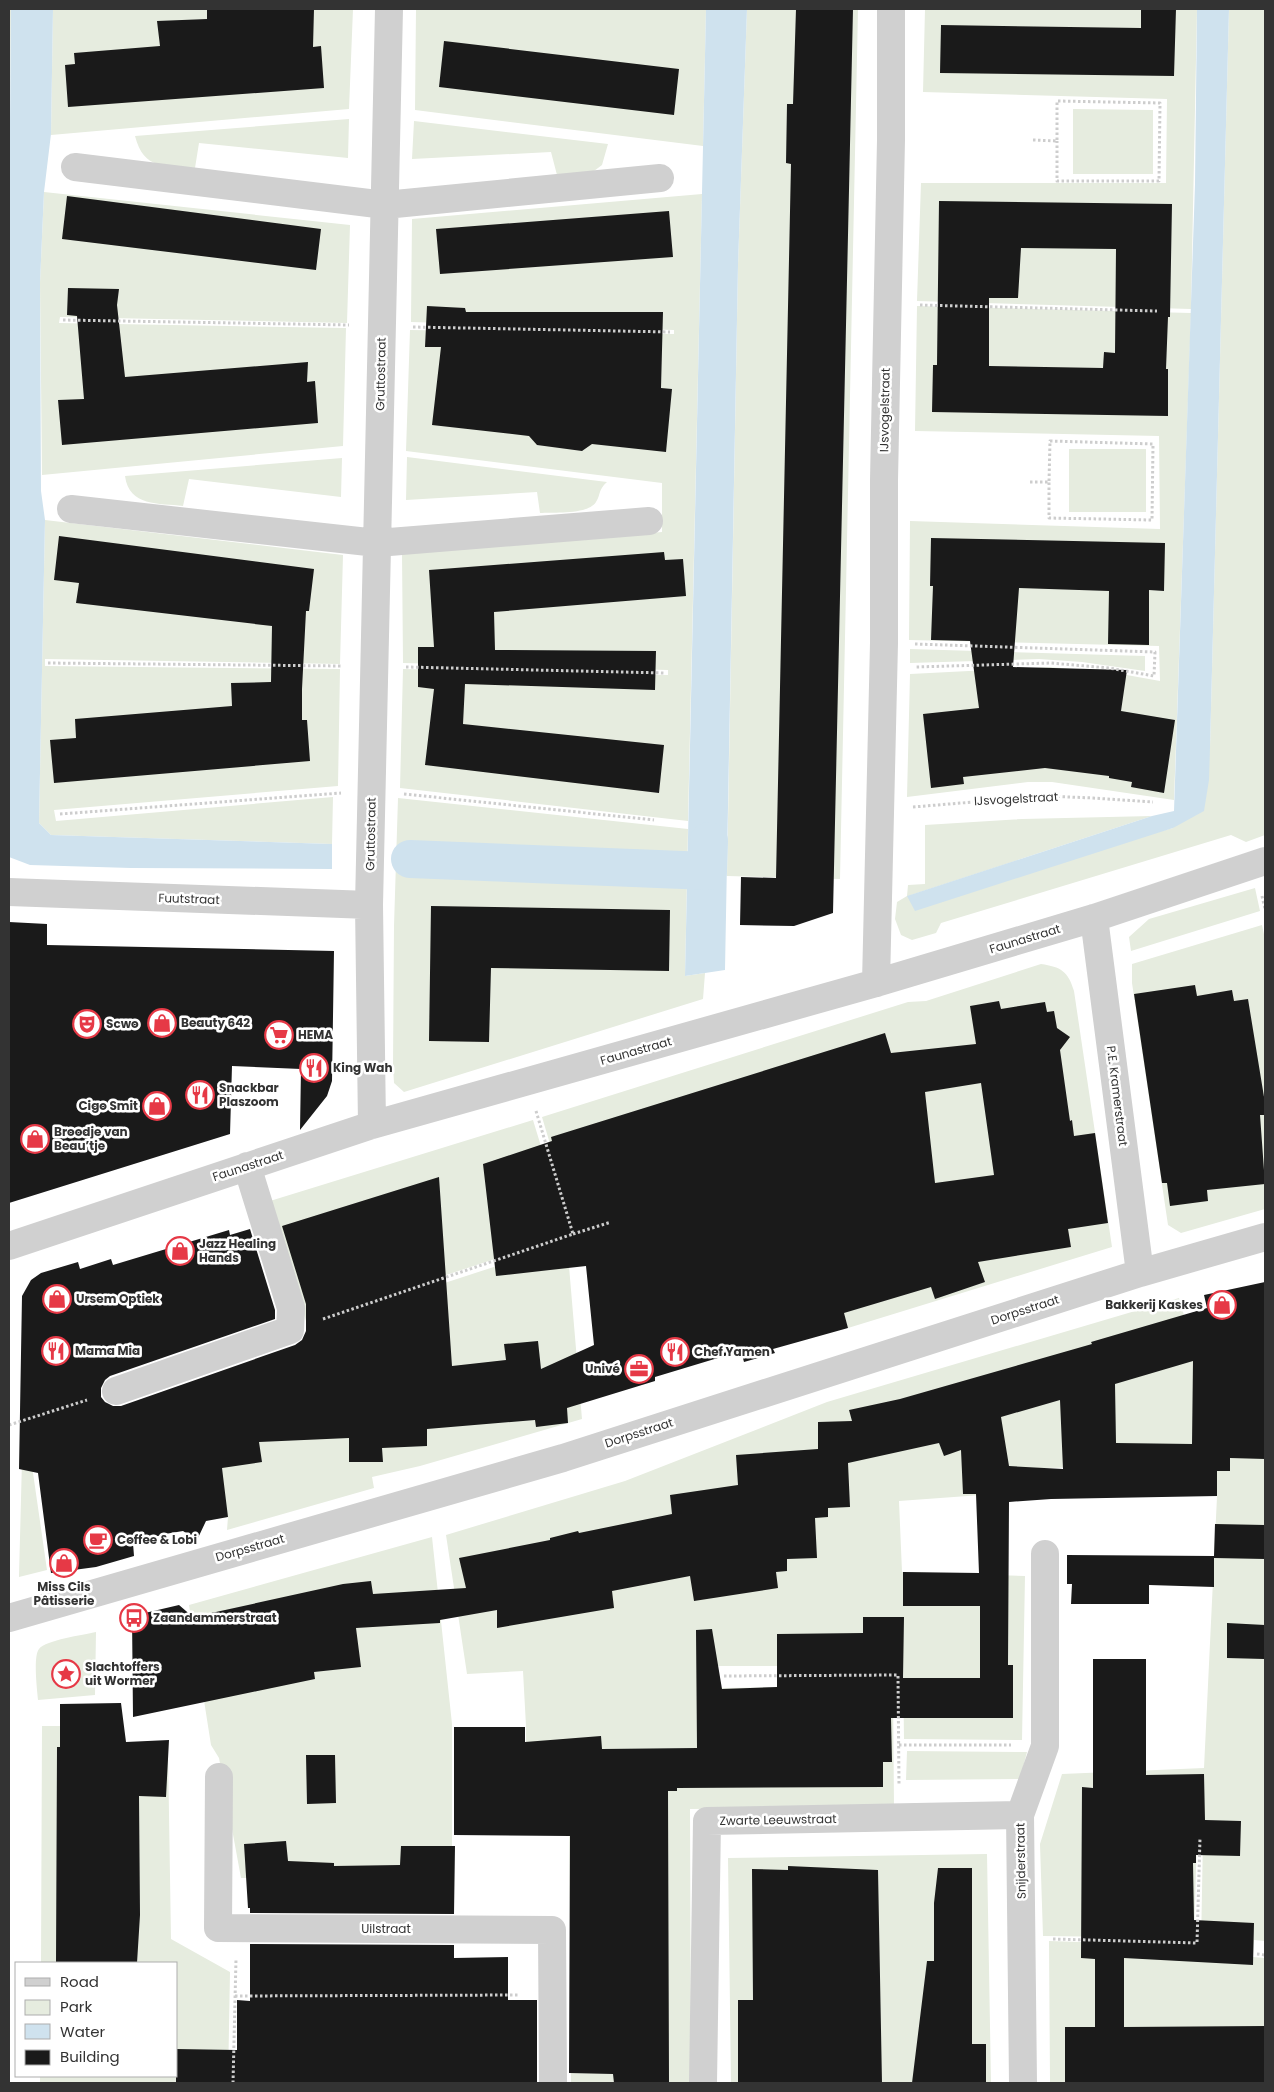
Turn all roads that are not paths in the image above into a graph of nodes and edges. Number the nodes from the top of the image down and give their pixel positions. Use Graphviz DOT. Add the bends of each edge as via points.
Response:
graph roads {
  1 [pos="389,9"];
  2 [pos="891,9"];
  3 [pos="75,167"];
  4 [pos="660,178"];
  5 [pos="385,205"];
  6 [pos="71,509"];
  7 [pos="649,521"];
  8 [pos="378,543"];
  9 [pos="1265,860"];
  10 [pos="9,892"];
  11 [pos="369,905"];
  12 [pos="1094,918"];
  13 [pos="876,984"];
  14 [pos="372,1125"];
  15 [pos="247,1166"];
  16 [pos="1265,1236"];
  17 [pos="9,1246"];
  18 [pos="1140,1273"];
  19 [pos="116,1391"];
  20 [pos="1045,1554"];
  21 [pos="9,1618"];
  22 [pos="219,1776"];
  23 [pos="1020,1815"];
  24 [pos="553,2083"];
  25 [pos="703,2083"];
  26 [pos="1023,2083"];
  1 -- 5 [label="street, Gruttostraat"];
  2 -- 13 [label="street, IJsvogelstraat" via="884,656"];
  3 -- 5 [label="street"];
  4 -- 5 [label="street"];
  5 -- 8 [label="street, Gruttostraat"];
  6 -- 8 [label="street"];
  7 -- 8 [label="street"];
  8 -- 11 [label="street, Gruttostraat"];
  9 -- 12 [label="street, Faunastraat"];
  10 -- 11 [label="street, Fuutstraat"];
  11 -- 14 [label="street, Gruttostraat"];
  12 -- 13 [label="street, Faunastraat"];
  12 -- 18 [label="street, P.E. Kramerstraat"];
  13 -- 14 [label="street, Faunastraat"];
  14 -- 15 [label="street, Faunastraat"];
  15 -- 17 [label="street, Faunastraat"];
  15 -- 19 [label="street" via="291,1308 290,1330"];
  16 -- 18 [label="street, Dorpsstraat"];
  18 -- 21 [label="street, Dorpsstraat" via="563,1458"];
  20 -- 23 [label="street, Snijderstraat" via="1046,1746"];
  22 -- 24 [label="street, Uilstraat" via="218,1928 552,1930"];
  23 -- 25 [label="street, Zwarte Leeuwstraat" via="707,1821"];
  23 -- 26 [label="street, Snijderstraat"];
}
